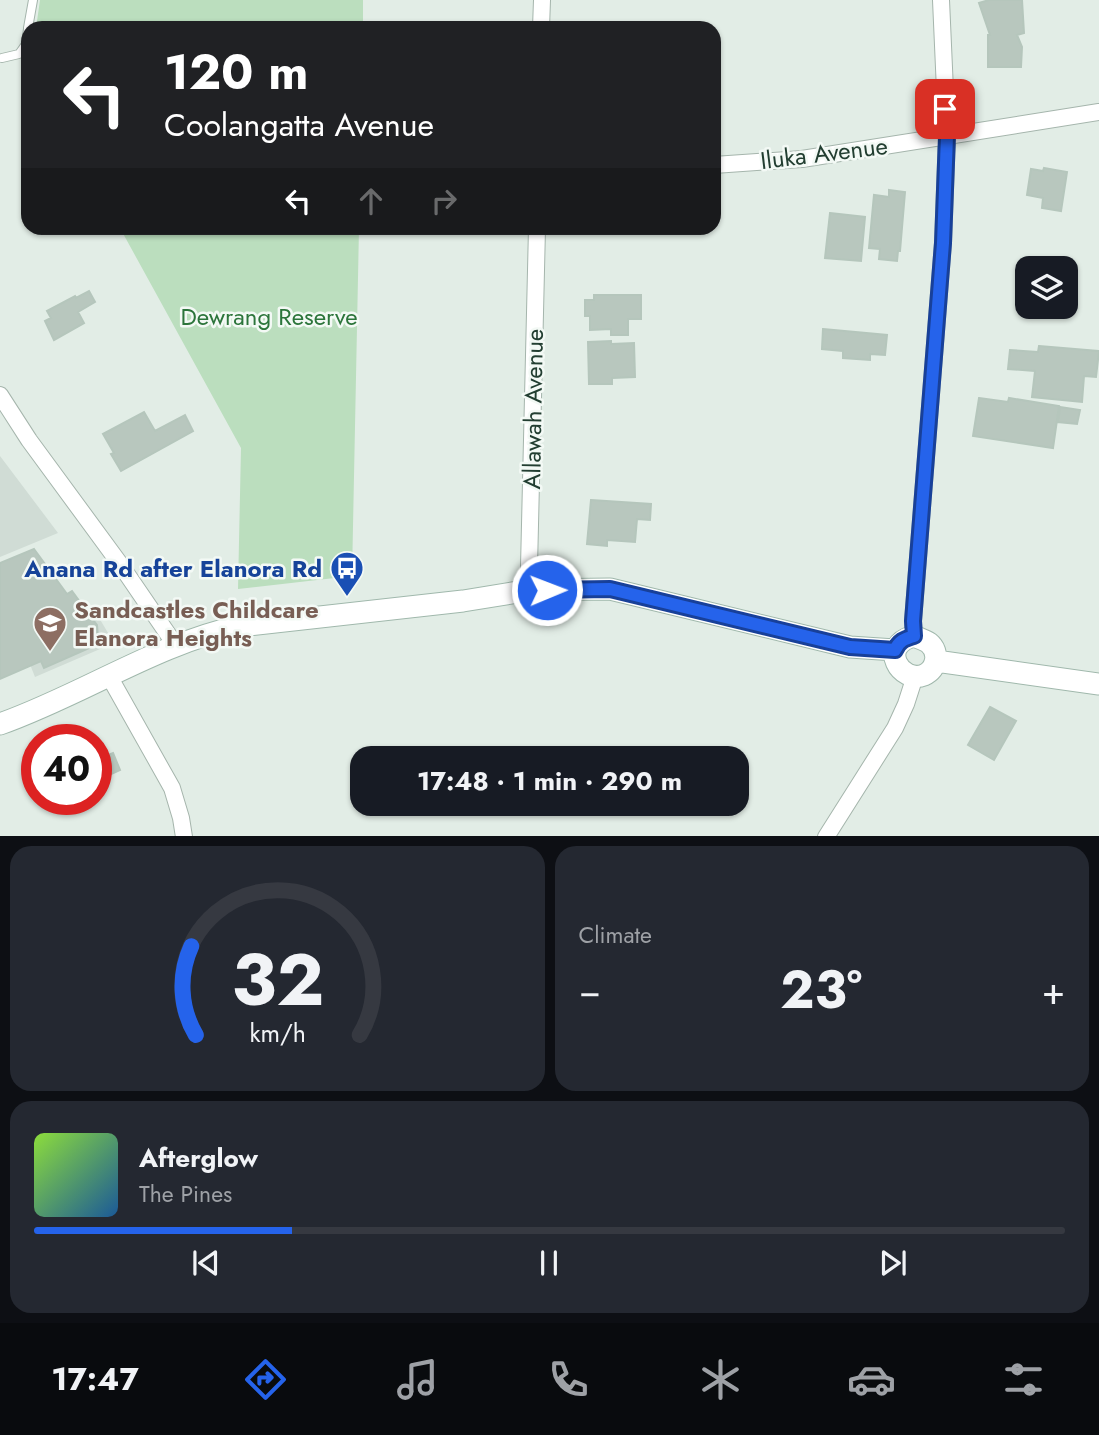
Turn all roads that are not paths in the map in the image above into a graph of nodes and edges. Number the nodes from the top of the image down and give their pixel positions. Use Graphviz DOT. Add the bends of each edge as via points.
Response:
graph roads {
  1 [pos="33,0"];
  2 [pos="542,0"];
  3 [pos="941,0"];
  4 [pos="29,21"];
  5 [pos="541,21"];
  6 [pos="21,51"];
  7 [pos="2,58"];
  8 [pos="1099,111"];
  9 [pos="947,136"];
  10 [pos="721,165"];
  11 [pos="537,235"];
  12 [pos="0,395"];
  13 [pos="530,590"];
  14 [pos="914,636"];
  15 [pos="176,646"];
  16 [pos="895,650"];
  17 [pos="936,661"];
  18 [pos="109,676"];
  19 [pos="915,676"];
  20 [pos="1099,684"];
  21 [pos="0,724"];
  22 [pos="184,836"];
  23 [pos="826,836"];
  1 -- 4 [label="lane"];
  2 -- 5 [label="street"];
  3 -- 9 [label="street"];
  6 -- 7 [label="lane"];
  8 -- 9 [label="street, Iluka Avenue"];
  9 -- 10 [label="street, Iluka Avenue" via="802,159"];
  9 -- 14 [label="street"];
  11 -- 13 [label="street, Allawah Avenue"];
  12 -- 15 [label="street"];
  13 -- 15 [label="street" via="240,626"];
  13 -- 16 [label="street" via="610,589 850,647"];
  14 -- 16 [label="street" via="898,643"];
  14 -- 17 [label="street" via="929,643"];
  15 -- 18 [label="street"];
  16 -- 19 [label="street" via="897,665"];
  17 -- 19 [label="street" via="928,673"];
  17 -- 20 [label="street"];
  18 -- 21 [label="street"];
  18 -- 22 [label="street" via="169,782"];
  19 -- 23 [label="street" via="895,728"];
}
